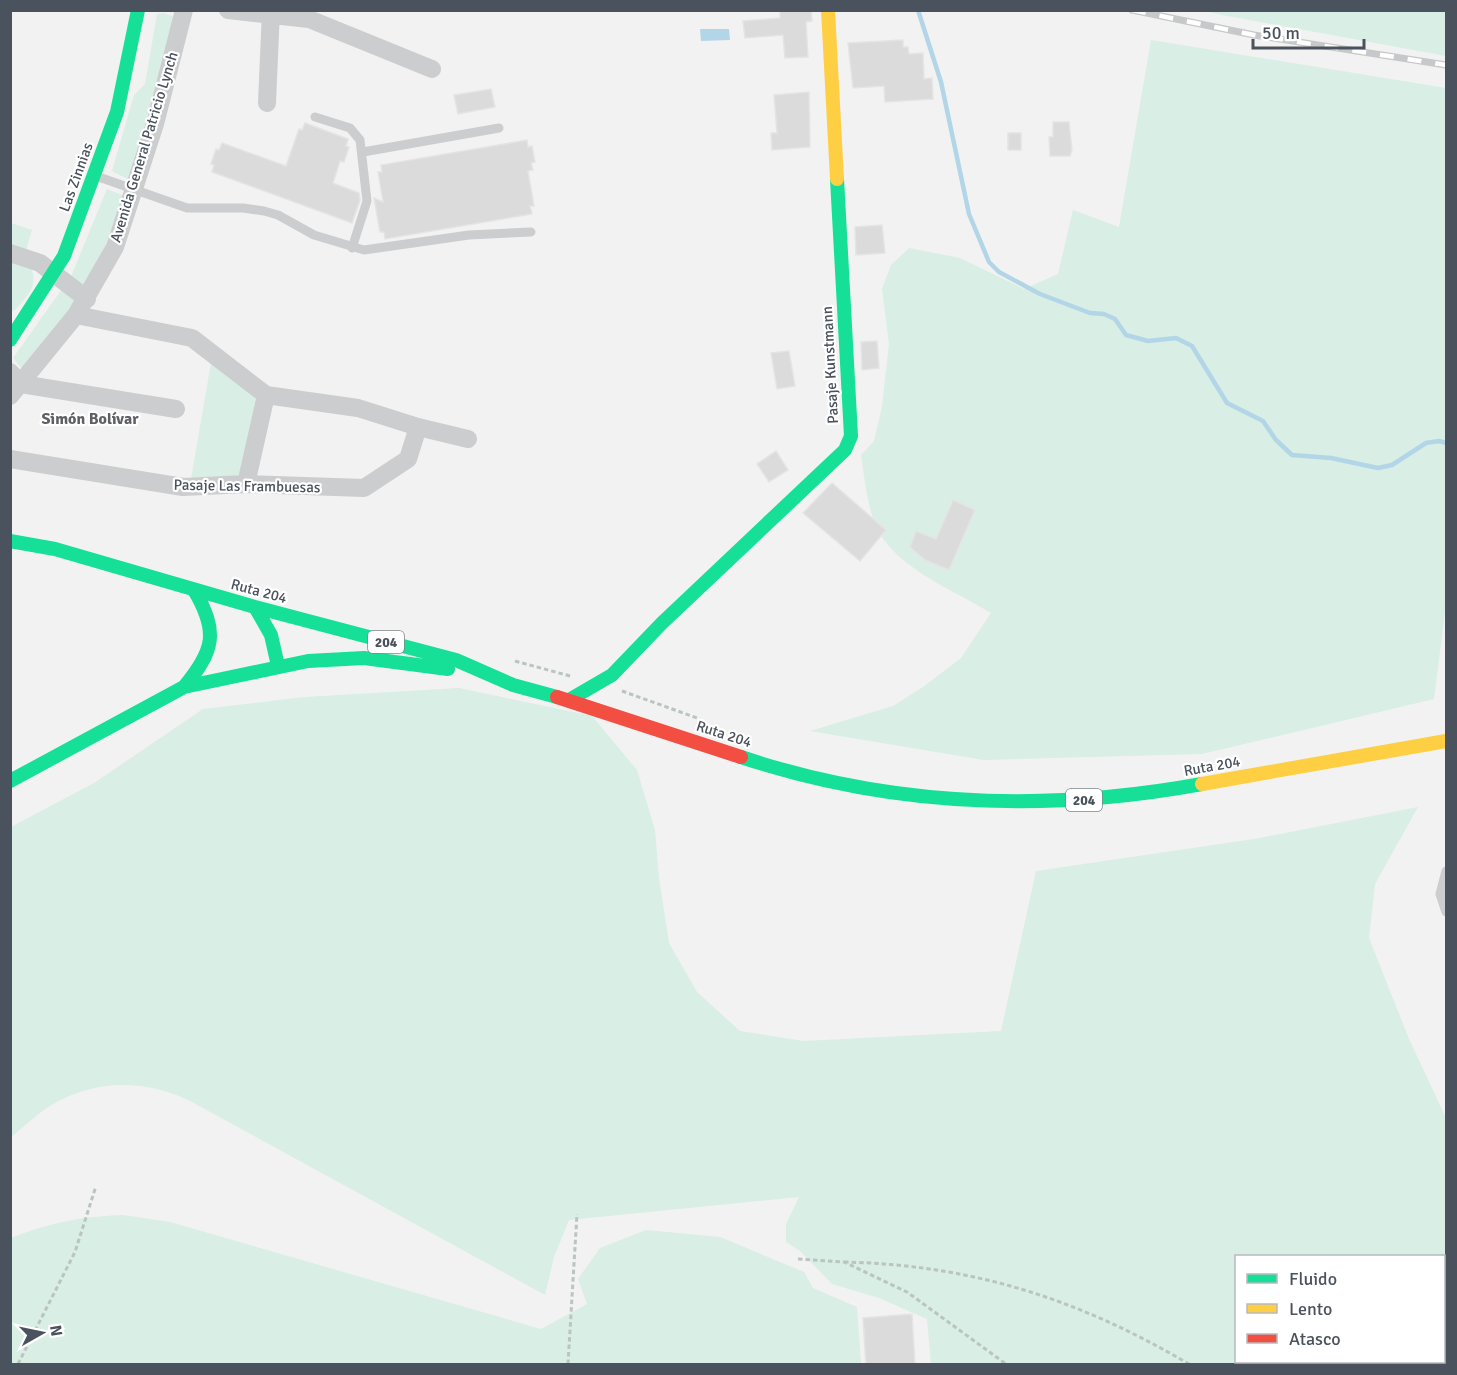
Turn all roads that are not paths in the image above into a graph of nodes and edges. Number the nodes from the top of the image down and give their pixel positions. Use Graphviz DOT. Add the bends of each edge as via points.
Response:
graph roads {
  1 [pos="138,10"];
  2 [pos="184,10"];
  3 [pos="228,10"];
  4 [pos="828,10"];
  5 [pos="271,12"];
  6 [pos="432,69"];
  7 [pos="267,103"];
  8 [pos="315,117"];
  9 [pos="499,129"];
  10 [pos="363,152"];
  11 [pos="94,175"];
  12 [pos="133,190"];
  13 [pos="531,232"];
  14 [pos="352,248"];
  15 [pos="10,254"];
  16 [pos="54,273"];
  17 [pos="87,299"];
  18 [pos="76,315"];
  19 [pos="10,340"];
  20 [pos="14,384"];
  21 [pos="266,395"];
  22 [pos="176,410"];
  23 [pos="418,427"];
  24 [pos="468,439"];
  25 [pos="10,459"];
  26 [pos="246,484"];
  27 [pos="10,541"];
  28 [pos="194,590"];
  29 [pos="255,608"];
  30 [pos="278,666"];
  31 [pos="513,685"];
  32 [pos="184,687"];
  33 [pos="569,700"];
  34 [pos="1446,741"];
  35 [pos="10,782"];
  36 [pos="1446,871"];
  37 [pos="1446,910"];
  1 -- 11 [label="main road, Las Zinnias" via="127,73"];
  2 -- 12 [label="street, Avenida General Patricio Lynch" via="155,124"];
  3 -- 5 [label="street"];
  4 -- 33 [label="main road, Pasaje Kunstmann" via="851,436 845,450 662,623 630,659 612,675"];
  5 -- 6 [label="street" via="309,19"];
  5 -- 7 [label="street"];
  8 -- 10 [label="lane" via="357,133"];
  9 -- 10 [label="lane"];
  10 -- 14 [label="lane" via="367,201"];
  11 -- 12 [label="lane"];
  11 -- 16 [label="main road, Las Zinnias"];
  12 -- 14 [label="lane" via="187,208 264,211"];
  12 -- 17 [label="street, Avenida General Patricio Lynch" via="115,247"];
  13 -- 14 [label="lane" via="469,235 384,249"];
  15 -- 16 [label="street" via="40,263"];
  16 -- 17 [label="street"];
  16 -- 19 [label="main road, Las Zinnias"];
  17 -- 18 [label="street, Avenida General Patricio Lynch"];
  18 -- 20 [label="street, Avenida General Patricio Lynch"];
  18 -- 21 [label="street" via="192,338"];
  20 -- 22 [label="street"];
  21 -- 23 [label="street" via="358,408"];
  21 -- 26 [label="street"];
  23 -- 24 [label="street"];
  23 -- 26 [label="street, Pasaje Las Frambuesas" via="408,459 364,488"];
  25 -- 26 [label="street, Pasaje Las Frambuesas" via="183,487"];
  27 -- 28 [label="main road, Ruta 204 / 204" via="56,549"];
  28 -- 29 [label="main road, Ruta 204 / 204"];
  28 -- 32 [label="main road" via="207,609 212,640 209,654"];
  29 -- 30 [label="main road" via="271,635"];
  29 -- 31 [label="main road, Ruta 204 / 204" via="456,660"];
  30 -- 31 [label="main road" via="364,658 435,666"];
  30 -- 32 [label="main road"];
  31 -- 33 [label="main road, Ruta 204 / 204"];
  32 -- 35 [label="main road"];
  33 -- 34 [label="main road, Ruta 204 / 204" via="803,776 886,793 969,801 1052,802 1134,795"];
  36 -- 37 [label="lane" via="1440,886"];
}
